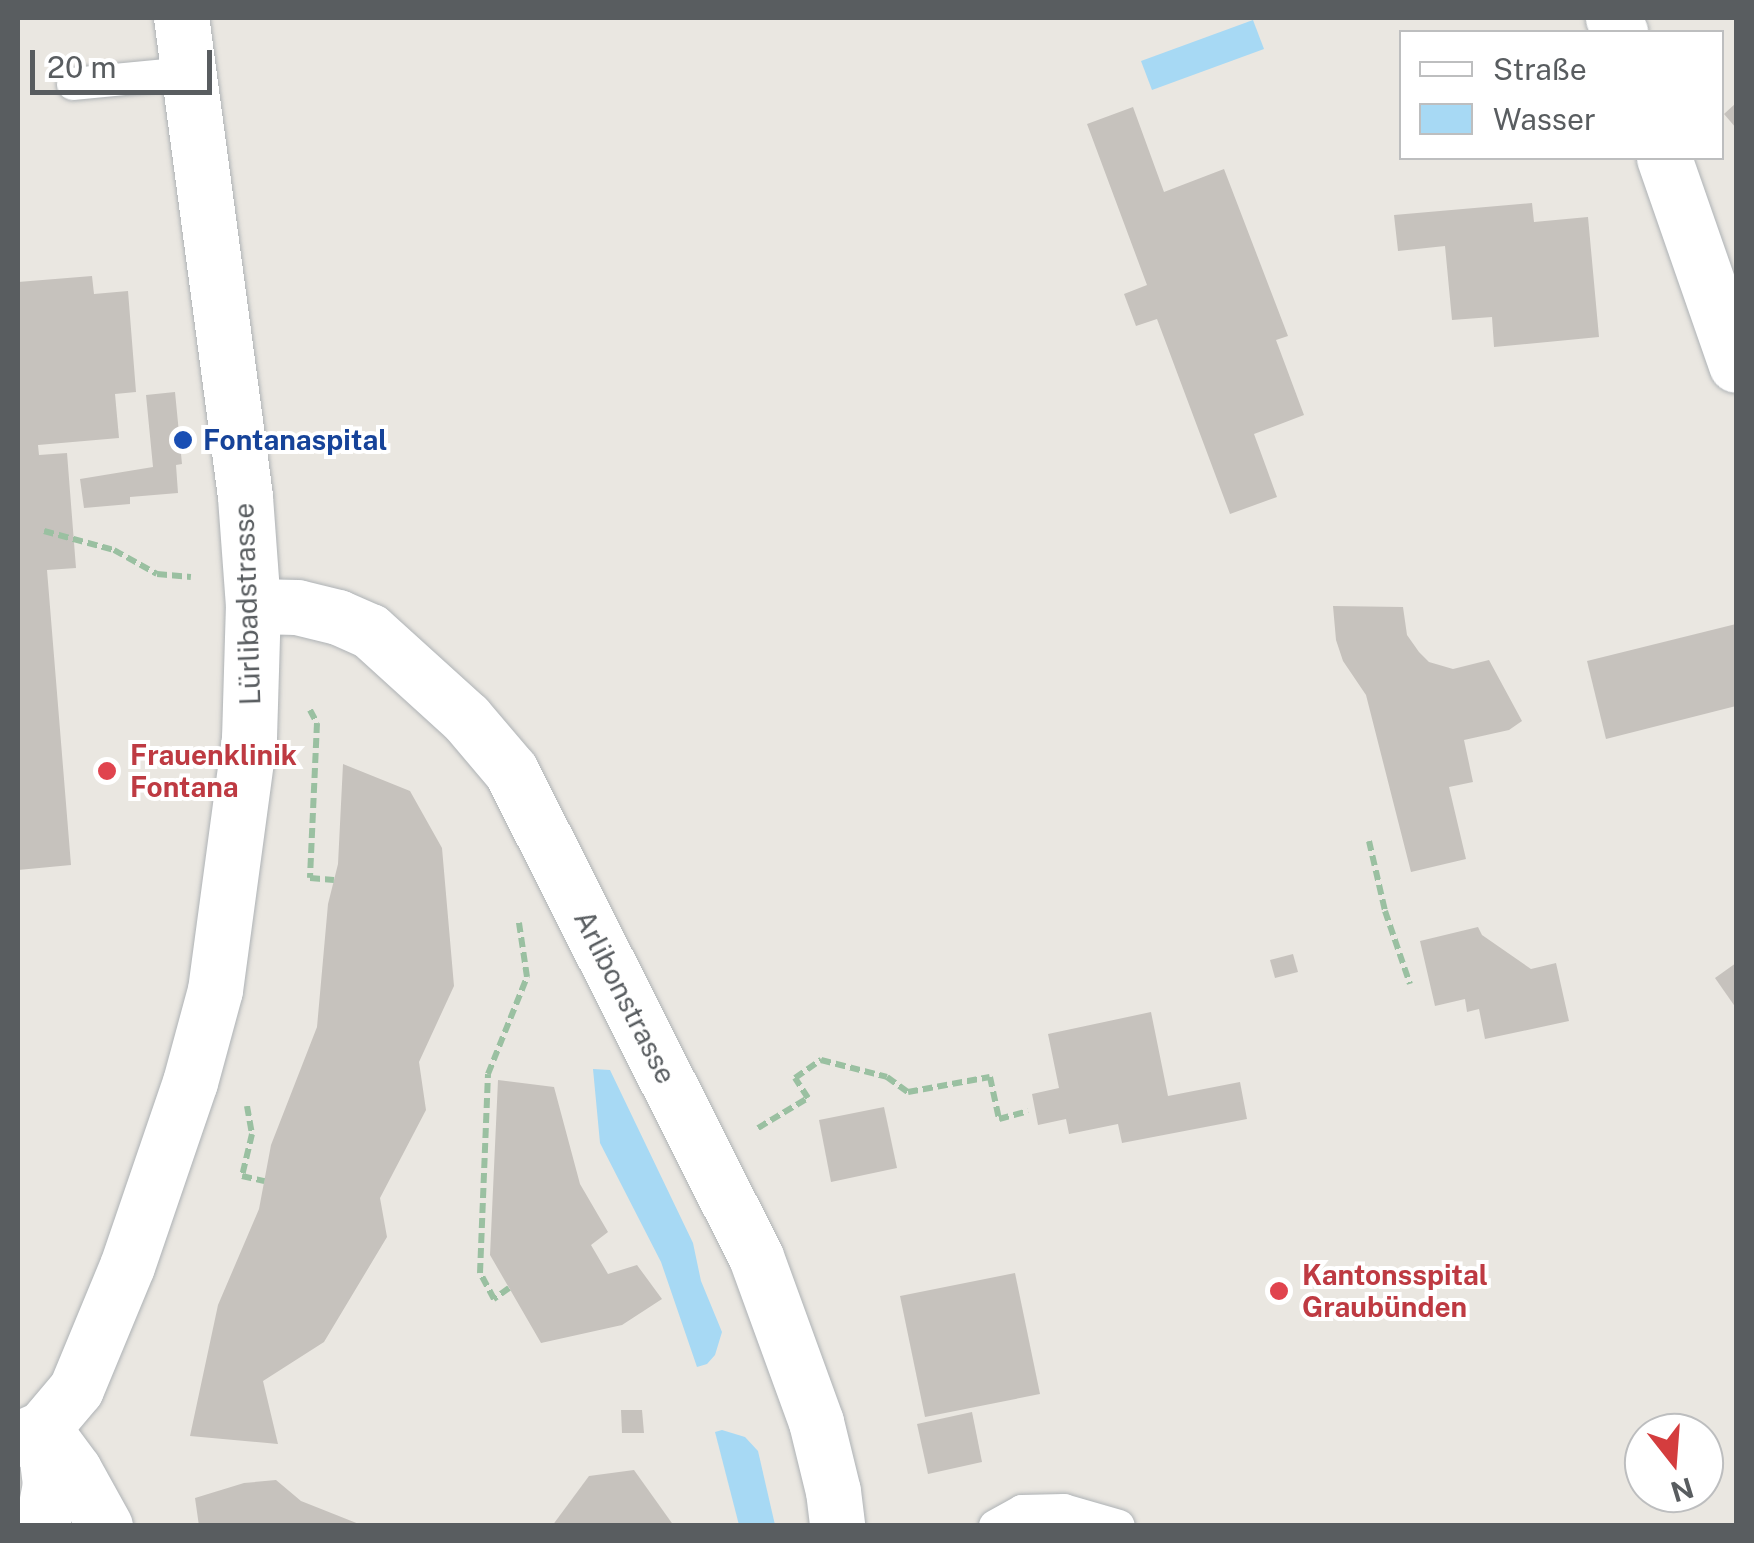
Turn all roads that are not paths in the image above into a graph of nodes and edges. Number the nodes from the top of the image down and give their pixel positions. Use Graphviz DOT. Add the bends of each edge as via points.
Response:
graph roads {
  1 [pos="181,18"];
  2 [pos="187,72"];
  3 [pos="73,84"];
  4 [pos="1665,160"];
  5 [pos="1736,365"];
  6 [pos="253,606"];
  7 [pos="30,1434"];
  8 [pos="42,1526"];
  9 [pos="105,1526"];
  10 [pos="837,1526"];
  11 [pos="995,1526"];
  12 [pos="1119,1526"];
  1 -- 2 [label="street, Lürlibadstrasse"];
  2 -- 3 [label="lane"];
  2 -- 6 [label="street, Lürlibadstrasse" via="245,496"];
  4 -- 5 [label="street"];
  6 -- 7 [label="street, Lürlibadstrasse" via="249,738 215,990 127,1266 76,1389"];
  6 -- 10 [label="street, Arlibonstrasse" via="297,607 370,631 466,718 511,771 756,1257 816,1422"];
  7 -- 8 [label="street" via="50,1484"];
  7 -- 9 [label="street" via="74,1470"];
  11 -- 12 [label="lane" via="1022,1511 1064,1510"];
}
